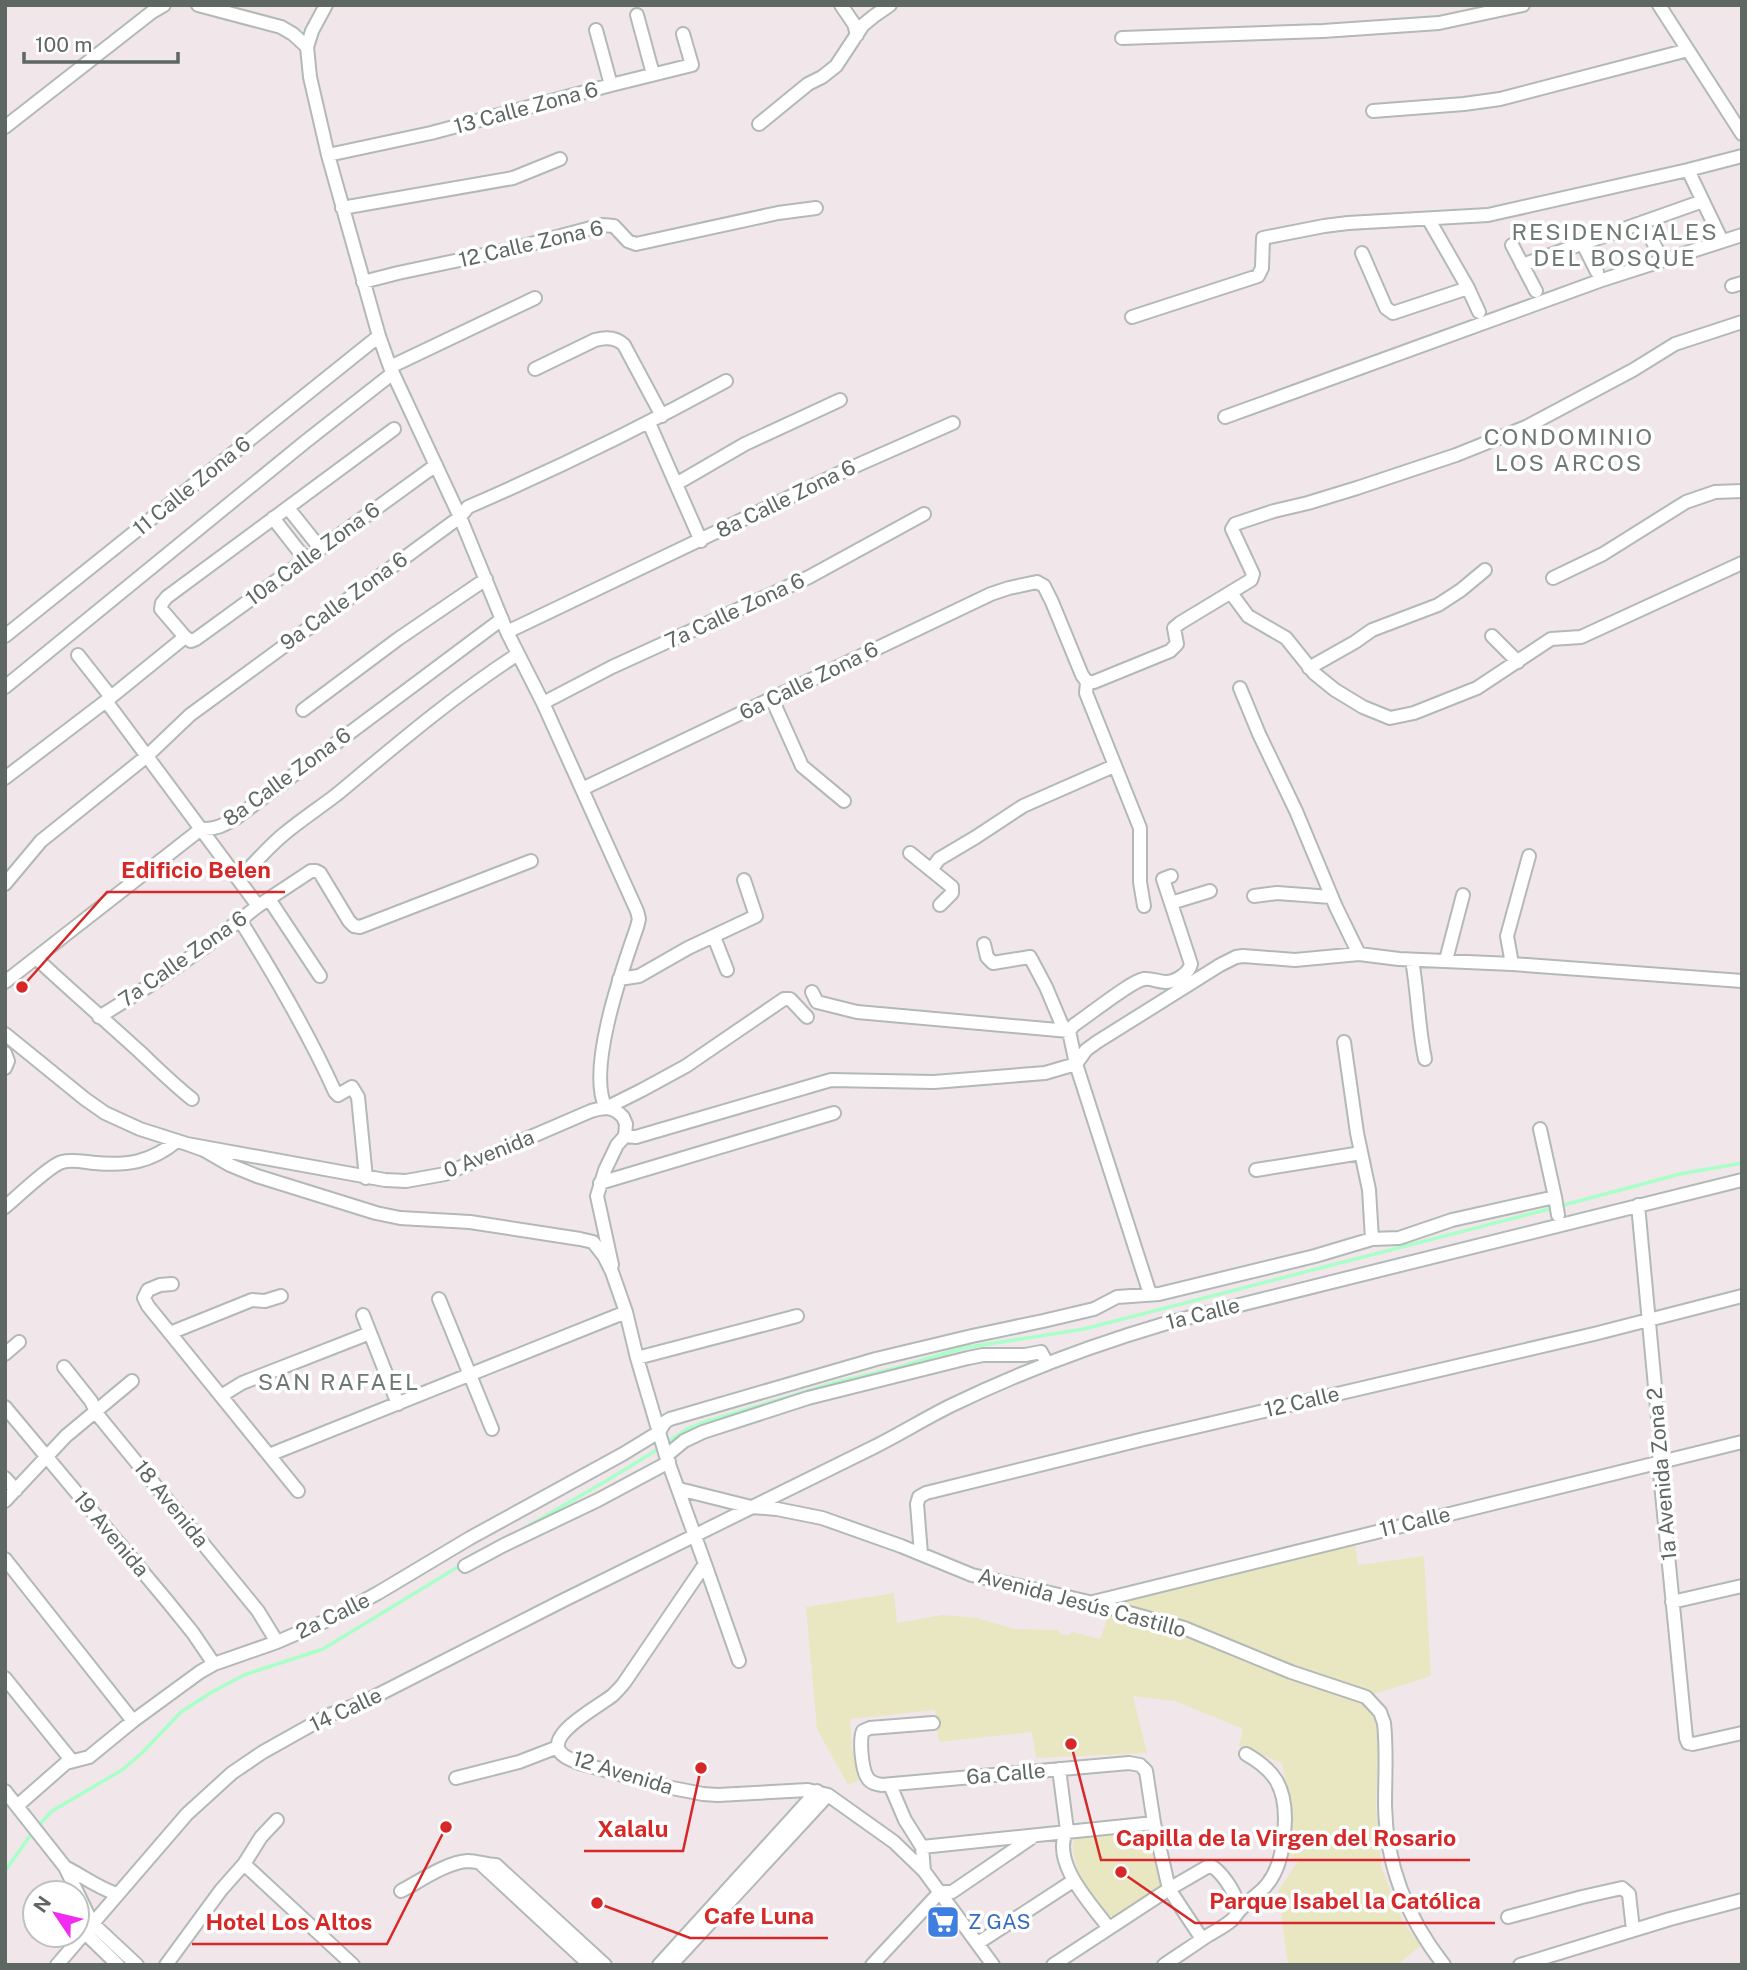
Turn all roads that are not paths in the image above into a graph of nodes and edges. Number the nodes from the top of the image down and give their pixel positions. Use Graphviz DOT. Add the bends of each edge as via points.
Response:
graph roads {
  1 [pos="164,5"];
  2 [pos="198,5"];
  3 [pos="326,5"];
  4 [pos="841,5"];
  5 [pos="890,5"];
  6 [pos="1523,5"];
  7 [pos="1659,5"];
  8 [pos="637,15"];
  9 [pos="596,30"];
  10 [pos="683,34"];
  11 [pos="857,35"];
  12 [pos="1122,38"];
  13 [pos="307,47"];
  14 [pos="1688,50"];
  15 [pos="653,74"];
  16 [pos="611,85"];
  17 [pos="1373,111"];
  18 [pos="759,124"];
  19 [pos="5,127"];
  20 [pos="1742,134"];
  21 [pos="328,155"];
  22 [pos="1742,156"];
  23 [pos="560,159"];
  24 [pos="1688,170"];
  25 [pos="1703,201"];
  26 [pos="342,208"];
  27 [pos="816,208"];
  28 [pos="1429,219"];
  29 [pos="1643,222"];
  30 [pos="1742,235"];
  31 [pos="1722,241"];
  32 [pos="1583,244"];
  33 [pos="1512,245"];
  34 [pos="1658,252"];
  35 [pos="1362,253"];
  36 [pos="1522,265"];
  37 [pos="1597,272"];
  38 [pos="363,282"];
  39 [pos="1468,288"];
  40 [pos="1536,291"];
  41 [pos="535,298"];
  42 [pos="1479,312"];
  43 [pos="1132,317"];
  44 [pos="1742,322"];
  45 [pos="379,335"];
  46 [pos="535,369"];
  47 [pos="392,370"];
  48 [pos="726,382"];
  49 [pos="840,400"];
  50 [pos="662,416"];
  51 [pos="1225,417"];
  52 [pos="649,423"];
  53 [pos="953,423"];
  54 [pos="394,429"];
  55 [pos="436,465"];
  56 [pos="676,484"];
  57 [pos="1742,491"];
  58 [pos="288,508"];
  59 [pos="923,514"];
  60 [pos="460,517"];
  61 [pos="273,518"];
  62 [pos="701,541"];
  63 [pos="320,548"];
  64 [pos="305,559"];
  65 [pos="1742,563"];
  66 [pos="1485,570"];
  67 [pos="486,579"];
  68 [pos="1553,579"];
  69 [pos="1231,593"];
  70 [pos="504,626"];
  71 [pos="5,636"];
  72 [pos="1492,636"];
  73 [pos="188,639"];
  74 [pos="518,654"];
  75 [pos="78,655"];
  76 [pos="1518,662"];
  77 [pos="1310,668"];
  78 [pos="1087,682"];
  79 [pos="5,687"];
  80 [pos="1240,688"];
  81 [pos="109,699"];
  82 [pos="772,699"];
  83 [pos="543,703"];
  84 [pos="303,710"];
  85 [pos="147,756"];
  86 [pos="1114,766"];
  87 [pos="5,778"];
  88 [pos="582,789"];
  89 [pos="844,801"];
  90 [pos="201,829"];
  91 [pos="911,853"];
  92 [pos="1529,856"];
  93 [pos="531,861"];
  94 [pos="931,870"];
  95 [pos="1171,876"];
  96 [pos="239,879"];
  97 [pos="744,880"];
  98 [pos="5,884"];
  99 [pos="1210,891"];
  100 [pos="1463,895"];
  101 [pos="1254,896"];
  102 [pos="1331,897"];
  103 [pos="264,902"];
  104 [pos="1171,904"];
  105 [pos="940,905"];
  106 [pos="1144,906"];
  107 [pos="240,920"];
  108 [pos="713,937"];
  109 [pos="985,944"];
  110 [pos="1359,954"];
  111 [pos="36,957"];
  112 [pos="1412,960"];
  113 [pos="1446,960"];
  114 [pos="1513,964"];
  115 [pos="727,970"];
  116 [pos="320,976"];
  117 [pos="619,979"];
  118 [pos="1742,981"];
  119 [pos="5,982"];
  120 [pos="812,992"];
  121 [pos="99,1017"];
  122 [pos="807,1017"];
  123 [pos="1069,1031"];
  124 [pos="5,1034"];
  125 [pos="1344,1042"];
  126 [pos="5,1053"];
  127 [pos="1425,1059"];
  128 [pos="1076,1064"];
  129 [pos="5,1068"];
  130 [pos="192,1099"];
  131 [pos="606,1108"];
  132 [pos="835,1113"];
  133 [pos="1540,1129"];
  134 [pos="625,1136"];
  135 [pos="182,1142"];
  136 [pos="1361,1153"];
  137 [pos="1256,1170"];
  138 [pos="366,1178"];
  139 [pos="1742,1180"];
  140 [pos="600,1183"];
  141 [pos="1638,1205"];
  142 [pos="5,1207"];
  143 [pos="1372,1239"];
  144 [pos="612,1272"];
  145 [pos="172,1284"];
  146 [pos="1150,1294"];
  147 [pos="281,1296"];
  148 [pos="1742,1296"];
  149 [pos="439,1299"];
  150 [pos="626,1312"];
  151 [pos="363,1315"];
  152 [pos="797,1316"];
  153 [pos="1649,1319"];
  154 [pos="170,1333"];
  155 [pos="370,1333"];
  156 [pos="19,1342"];
  157 [pos="5,1354"];
  158 [pos="638,1358"];
  159 [pos="1047,1363"];
  160 [pos="64,1367"];
  161 [pos="470,1375"];
  162 [pos="132,1381"];
  163 [pos="221,1396"];
  164 [pos="398,1404"];
  165 [pos="5,1407"];
  166 [pos="96,1411"];
  167 [pos="492,1429"];
  168 [pos="660,1433"];
  169 [pos="1742,1442"];
  170 [pos="269,1455"];
  171 [pos="47,1457"];
  172 [pos="667,1457"];
  173 [pos="1659,1463"];
  174 [pos="5,1478"];
  175 [pos="678,1489"];
  176 [pos="16,1490"];
  177 [pos="298,1491"];
  178 [pos="5,1501"];
  179 [pos="751,1507"];
  180 [pos="695,1535"];
  181 [pos="921,1554"];
  182 [pos="5,1559"];
  183 [pos="705,1564"];
  184 [pos="465,1566"];
  185 [pos="1742,1586"];
  186 [pos="1089,1602"];
  187 [pos="1672,1602"];
  188 [pos="277,1642"];
  189 [pos="738,1661"];
  190 [pos="214,1664"];
  191 [pos="5,1678"];
  192 [pos="132,1721"];
  193 [pos="933,1723"];
  194 [pos="1742,1733"];
  195 [pos="558,1747"];
  196 [pos="1246,1754"];
  197 [pos="72,1761"];
  198 [pos="1059,1769"];
  199 [pos="456,1778"];
  200 [pos="890,1785"];
  201 [pos="5,1791"];
  202 [pos="822,1793"];
  203 [pos="20,1810"];
  204 [pos="277,1820"];
  205 [pos="1154,1823"];
  206 [pos="1067,1830"];
  207 [pos="1034,1835"];
  208 [pos="922,1847"];
  209 [pos="244,1864"];
  210 [pos="480,1864"];
  211 [pos="65,1867"];
  212 [pos="924,1871"];
  213 [pos="70,1879"];
  214 [pos="1073,1881"];
  215 [pos="1169,1889"];
  216 [pos="401,1891"];
  217 [pos="940,1892"];
  218 [pos="117,1894"];
  219 [pos="1742,1900"];
  220 [pos="1239,1910"];
  221 [pos="1508,1917"];
  222 [pos="91,1924"];
  223 [pos="1109,1928"];
  224 [pos="91,1930"];
  225 [pos="1633,1930"];
  226 [pos="91,1932"];
  227 [pos="1202,1939"];
  228 [pos="978,1943"];
  229 [pos="70,1949"];
  230 [pos="1182,1960"];
  231 [pos="57,1965"];
  232 [pos="118,1965"];
  233 [pos="137,1965"];
  234 [pos="166,1965"];
  235 [pos="354,1965"];
  236 [pos="590,1965"];
  237 [pos="606,1965"];
  238 [pos="659,1965"];
  239 [pos="671,1965"];
  240 [pos="873,1965"];
  241 [pos="993,1965"];
  242 [pos="1053,1965"];
  243 [pos="1164,1965"];
  244 [pos="1444,1965"];
  245 [pos="1520,1965"];
  1 -- 19 [label="street"];
  2 -- 13 [label="street" via="281,27"];
  3 -- 13 [label="street"];
  4 -- 11 [label="street"];
  5 -- 11 [label="street" via="868,20"];
  6 -- 12 [label="street" via="1439,23"];
  7 -- 14 [label="street"];
  8 -- 15 [label="street"];
  9 -- 16 [label="street"];
  10 -- 15 [label="street, 13 Calle Zona 6" via="692,65"];
  11 -- 18 [label="street" via="836,66"];
  13 -- 21 [label="street"];
  14 -- 17 [label="street" via="1500,99"];
  14 -- 20 [label="street"];
  15 -- 16 [label="street, 13 Calle Zona 6"];
  16 -- 21 [label="street, 13 Calle Zona 6"];
  21 -- 26 [label="street"];
  22 -- 24 [label="street"];
  23 -- 26 [label="street" via="513,178"];
  24 -- 25 [label="street"];
  24 -- 28 [label="street" via="1488,215"];
  25 -- 29 [label="street"];
  25 -- 31 [label="street"];
  26 -- 38 [label="street"];
  27 -- 38 [label="street, 12 Calle Zona 6" via="636,244 614,226 602,225"];
  28 -- 39 [label="street"];
  28 -- 43 [label="street" via="1336,224 1263,238 1258,276"];
  29 -- 32 [label="street"];
  29 -- 34 [label="street"];
  30 -- 31 [label="street"];
  31 -- 51 [label="street"];
  32 -- 36 [label="street"];
  32 -- 37 [label="street"];
  33 -- 36 [label="street"];
  35 -- 39 [label="street" via="1393,313"];
  36 -- 40 [label="street"];
  38 -- 45 [label="street"];
  39 -- 42 [label="street"];
  41 -- 47 [label="street"];
  44 -- 69 [label="street" via="1675,344 1526,427 1467,451 1238,523 1232,529 1253,576"];
  45 -- 47 [label="street"];
  45 -- 71 [label="street, 11 Calle Zona 6"];
  46 -- 50 [label="street" via="595,340 616,340 624,345"];
  47 -- 55 [label="street"];
  47 -- 79 [label="street"];
  48 -- 50 [label="street, 9a Calle Zona 6"];
  49 -- 56 [label="street" via="745,444"];
  50 -- 52 [label="street, 9a Calle Zona 6"];
  52 -- 56 [label="street"];
  52 -- 60 [label="street, 9a Calle Zona 6" via="468,507"];
  53 -- 62 [label="street, 8a Calle Zona 6"];
  54 -- 58 [label="street"];
  55 -- 60 [label="street"];
  55 -- 63 [label="street, 10a Calle Zona 6"];
  56 -- 62 [label="street"];
  57 -- 68 [label="street" via="1715,492 1686,502"];
  58 -- 61 [label="street"];
  58 -- 63 [label="street"];
  59 -- 83 [label="street, 7a Calle Zona 6" via="809,576"];
  60 -- 67 [label="street"];
  60 -- 85 [label="street, 9a Calle Zona 6" via="202,705"];
  61 -- 64 [label="street"];
  61 -- 73 [label="street" via="162,603 163,613"];
  62 -- 70 [label="street, 8a Calle Zona 6"];
  63 -- 64 [label="street, 10a Calle Zona 6"];
  64 -- 73 [label="street, 10a Calle Zona 6" via="196,639"];
  65 -- 76 [label="street" via="1581,637 1551,639"];
  66 -- 77 [label="street" via="1438,605 1372,630"];
  67 -- 70 [label="street"];
  67 -- 84 [label="street"];
  69 -- 77 [label="street" via="1248,616 1286,638"];
  69 -- 78 [label="street" via="1174,628 1177,641 1170,651"];
  70 -- 74 [label="street"];
  70 -- 90 [label="street, 8a Calle Zona 6" via="236,817 218,827"];
  72 -- 76 [label="street"];
  73 -- 81 [label="street, 10a Calle Zona 6"];
  74 -- 83 [label="street"];
  74 -- 96 [label="street" via="443,706 286,832"];
  75 -- 81 [label="street"];
  76 -- 77 [label="street" via="1462,695 1396,718 1349,700"];
  78 -- 82 [label="street, 6a Calle Zona 6" via="1044,586 1030,582 991,594"];
  78 -- 86 [label="street" via="1086,693"];
  80 -- 102 [label="street"];
  81 -- 85 [label="street"];
  81 -- 87 [label="street, 10a Calle Zona 6"];
  82 -- 88 [label="street, 6a Calle Zona 6"];
  82 -- 89 [label="street" via="802,766"];
  83 -- 88 [label="street"];
  85 -- 90 [label="street"];
  85 -- 98 [label="street, 9a Calle Zona 6" via="48,834"];
  86 -- 94 [label="street" via="1023,806 946,855"];
  86 -- 106 [label="street" via="1140,828"];
  88 -- 117 [label="street" via="639,919"];
  90 -- 96 [label="street"];
  90 -- 111 [label="street, 8a Calle Zona 6"];
  91 -- 94 [label="street"];
  92 -- 114 [label="street" via="1507,936"];
  93 -- 103 [label="street, 7a Calle Zona 6" via="364,926 349,921 316,871"];
  94 -- 105 [label="street" via="953,890"];
  95 -- 104 [label="street" via="1163,879"];
  96 -- 103 [label="street"];
  97 -- 108 [label="street" via="756,916"];
  99 -- 104 [label="street"];
  100 -- 113 [label="street"];
  101 -- 102 [label="street"];
  102 -- 110 [label="street"];
  103 -- 107 [label="street, 7a Calle Zona 6"];
  103 -- 116 [label="street"];
  104 -- 123 [label="street" via="1191,964 1189,970 1168,982 1136,981"];
  107 -- 121 [label="street, 7a Calle Zona 6"];
  107 -- 138 [label="street" via="284,990 335,1092 338,1095 352,1087 358,1097"];
  108 -- 115 [label="street"];
  108 -- 117 [label="street" via="643,974"];
  109 -- 123 [label="street" via="993,962 1031,958"];
  110 -- 112 [label="street"];
  110 -- 128 [label="street" via="1228,960 1097,1042"];
  111 -- 119 [label="street, 8a Calle Zona 6"];
  111 -- 121 [label="street"];
  112 -- 113 [label="street"];
  112 -- 127 [label="street"];
  113 -- 114 [label="street"];
  114 -- 118 [label="street"];
  117 -- 131 [label="street" via="601,1068"];
  120 -- 123 [label="street" via="817,1002 857,1012"];
  121 -- 130 [label="street"];
  122 -- 131 [label="street, 0 Avenida" via="785,999 685,1066"];
  123 -- 128 [label="street"];
  124 -- 135 [label="street, 0 Avenida" via="105,1113"];
  125 -- 136 [label="street"];
  126 -- 129 [label="street"];
  128 -- 134 [label="street" via="1045,1073 934,1082 831,1080 636,1137"];
  128 -- 146 [label="street"];
  131 -- 134 [label="street" via="623,1117"];
  131 -- 138 [label="street, 0 Avenida" via="445,1174 406,1181"];
  132 -- 140 [label="street"];
  133 -- 143 [label="street, 2a Calle" via="1556,1205 1460,1217 1399,1238"];
  134 -- 140 [label="street, 0 Avenida"];
  135 -- 138 [label="street, 0 Avenida"];
  135 -- 142 [label="street" via="143,1161 59,1163"];
  135 -- 144 [label="street, 0 Avenida" via="257,1177 376,1213 587,1240 596,1245"];
  136 -- 137 [label="street"];
  136 -- 143 [label="street" via="1370,1195"];
  139 -- 141 [label="street, 1a Calle"];
  140 -- 144 [label="street, 0 Avenida" via="598,1203"];
  141 -- 153 [label="street, 1a Avenida Zona 2"];
  141 -- 159 [label="street, 1a Calle" via="1167,1323"];
  143 -- 146 [label="street, 2a Calle"];
  144 -- 150 [label="street, 0 Avenida"];
  145 -- 154 [label="street" via="150,1289 144,1298"];
  146 -- 168 [label="street, 2a Calle" via="1117,1297 1094,1309 876,1359 670,1419"];
  147 -- 154 [label="street" via="252,1300"];
  148 -- 153 [label="street, 12 Calle"];
  149 -- 161 [label="street"];
  150 -- 158 [label="street, 0 Avenida"];
  150 -- 161 [label="street"];
  151 -- 155 [label="street"];
  152 -- 158 [label="street"];
  153 -- 173 [label="street, 1a Avenida Zona 2"];
  153 -- 181 [label="street, 12 Calle" via="926,1493 917,1504"];
  154 -- 163 [label="street"];
  155 -- 163 [label="street"];
  155 -- 164 [label="street"];
  156 -- 157 [label="street"];
  158 -- 168 [label="street, 0 Avenida"];
  159 -- 172 [label="street" via="1041,1352 950,1362 728,1422 692,1437"];
  159 -- 179 [label="street, 1a Calle" via="950,1406"];
  160 -- 166 [label="street, 18 Avenida"];
  161 -- 164 [label="street"];
  161 -- 167 [label="street"];
  162 -- 166 [label="street"];
  163 -- 170 [label="street"];
  164 -- 170 [label="street"];
  165 -- 171 [label="street, 19 Avenida"];
  166 -- 171 [label="street"];
  166 -- 188 [label="street, 18 Avenida" via="258,1611"];
  168 -- 172 [label="street"];
  168 -- 188 [label="street, 2a Calle" via="368,1599"];
  169 -- 173 [label="street, 11 Calle"];
  170 -- 177 [label="street"];
  171 -- 176 [label="street"];
  171 -- 190 [label="street, 19 Avenida"];
  172 -- 175 [label="street"];
  172 -- 184 [label="street" via="598,1500"];
  173 -- 186 [label="street, 11 Calle"];
  173 -- 187 [label="street, 1a Avenida Zona 2"];
  174 -- 176 [label="street"];
  175 -- 179 [label="street, Avenida Jesús Castillo"];
  175 -- 180 [label="street"];
  176 -- 178 [label="street"];
  179 -- 180 [label="street, 1a Calle"];
  179 -- 181 [label="street, Avenida Jesús Castillo" via="822,1518"];
  180 -- 183 [label="street"];
  180 -- 218 [label="street, 14 Calle" via="263,1752 187,1814"];
  181 -- 186 [label="street, Avenida Jesús Castillo" via="984,1579"];
  182 -- 192 [label="street"];
  183 -- 189 [label="street"];
  183 -- 195 [label="street, 12 Avenida" via="624,1683 567,1728"];
  185 -- 187 [label="street"];
  186 -- 244 [label="street, Avenida Jesús Castillo" via="1184,1628 1291,1672 1355,1692 1374,1704 1385,1734 1391,1862 1412,1917"];
  187 -- 194 [label="street, 1a Avenida Zona 2" via="1688,1742"];
  188 -- 190 [label="street, 2a Calle"];
  190 -- 192 [label="street, 2a Calle"];
  191 -- 197 [label="street"];
  192 -- 197 [label="street, 2a Calle" via="89,1757"];
  193 -- 200 [label="street, 6a Calle" via="863,1731 865,1772 869,1780"];
  195 -- 199 [label="street"];
  195 -- 202 [label="street, 12 Avenida" via="565,1757 579,1763 683,1791"];
  196 -- 220 [label="street" via="1273,1774 1285,1807 1282,1851 1274,1873 1263,1890"];
  197 -- 203 [label="street, 2a Calle"];
  198 -- 200 [label="street, 6a Calle"];
  198 -- 205 [label="street, 6a Calle" via="1137,1763 1147,1775"];
  198 -- 206 [label="street"];
  200 -- 208 [label="street"];
  201 -- 203 [label="street"];
  202 -- 212 [label="street" via="894,1842"];
  202 -- 238 [label="street"];
  202 -- 239 [label="street"];
  203 -- 211 [label="street"];
  204 -- 209 [label="street"];
  205 -- 206 [label="street"];
  205 -- 215 [label="street"];
  206 -- 207 [label="street"];
  206 -- 214 [label="street" via="1062,1850"];
  207 -- 208 [label="street"];
  207 -- 217 [label="street" via="952,1892"];
  208 -- 212 [label="street"];
  209 -- 234 [label="street"];
  209 -- 235 [label="street"];
  210 -- 216 [label="street" via="470,1861 450,1866"];
  210 -- 236 [label="street"];
  210 -- 237 [label="street" via="499,1866"];
  211 -- 213 [label="street"];
  211 -- 218 [label="street"];
  212 -- 217 [label="street"];
  214 -- 223 [label="street"];
  214 -- 228 [label="street"];
  215 -- 220 [label="street" via="1213,1867"];
  215 -- 223 [label="street"];
  215 -- 227 [label="street"];
  217 -- 228 [label="street"];
  217 -- 240 [label="street"];
  218 -- 222 [label="street, 14 Calle"];
  219 -- 225 [label="street"];
  220 -- 227 [label="street" via="1230,1922"];
  221 -- 225 [label="street" via="1622,1888 1629,1894"];
  223 -- 242 [label="street"];
  224 -- 233 [label="street"];
  225 -- 245 [label="street"];
  226 -- 232 [label="street"];
  227 -- 230 [label="street"];
  228 -- 241 [label="street"];
  229 -- 231 [label="street, 14 Calle"];
  230 -- 243 [label="street"];
}
